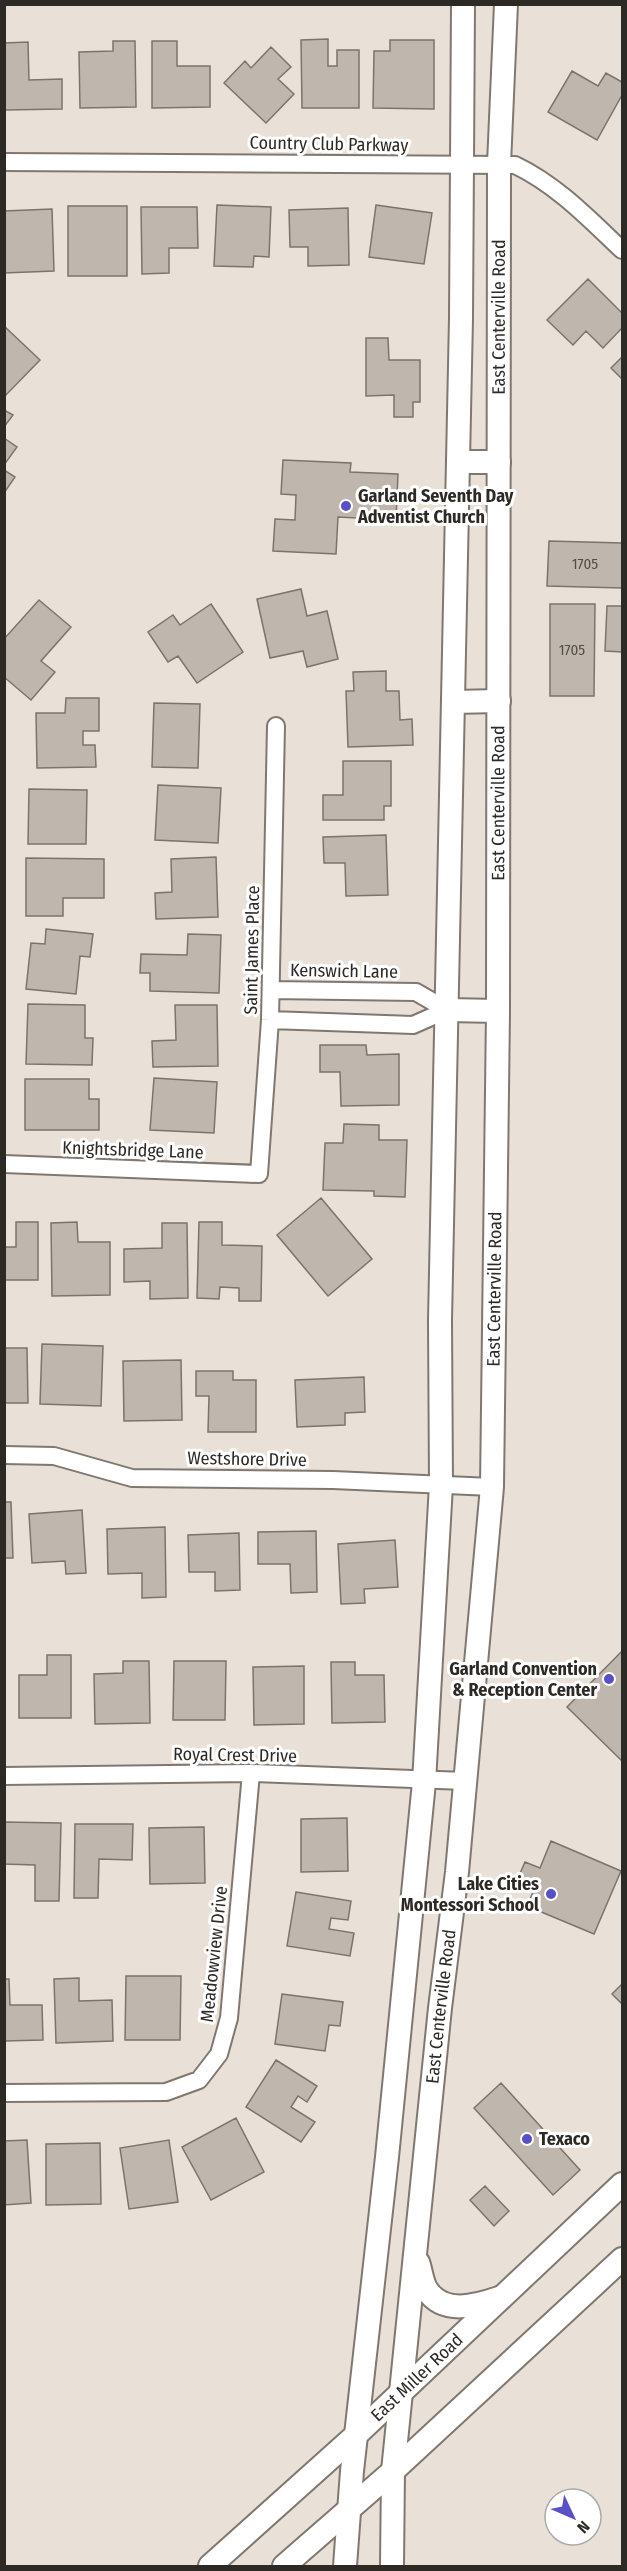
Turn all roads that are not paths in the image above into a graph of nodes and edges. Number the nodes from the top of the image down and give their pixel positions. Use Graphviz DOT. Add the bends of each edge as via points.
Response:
graph roads {
  1 [pos="463,4"];
  2 [pos="506,4"];
  3 [pos="4,162"];
  4 [pos="499,164"];
  5 [pos="463,166"];
  6 [pos="622,250"];
  7 [pos="458,462"];
  8 [pos="499,462"];
  9 [pos="498,701"];
  10 [pos="453,702"];
  11 [pos="276,726"];
  12 [pos="271,990"];
  13 [pos="447,1010"];
  14 [pos="498,1011"];
  15 [pos="270,1020"];
  16 [pos="4,1164"];
  17 [pos="259,1174"];
  18 [pos="4,1455"];
  19 [pos="441,1485"];
  20 [pos="492,1487"];
  21 [pos="251,1773"];
  22 [pos="4,1776"];
  23 [pos="465,1781"];
  24 [pos="423,1782"];
  25 [pos="4,2093"];
  26 [pos="390,2122"];
  27 [pos="429,2125"];
  28 [pos="622,2184"];
  29 [pos="416,2256"];
  30 [pos="622,2259"];
  31 [pos="503,2297"];
  32 [pos="402,2392"];
  33 [pos="356,2436"];
  34 [pos="393,2471"];
  35 [pos="349,2508"];
  36 [pos="210,2566"];
  37 [pos="284,2566"];
  38 [pos="345,2566"];
  39 [pos="392,2566"];
  1 -- 5 [label="main road, East Centerville Road"];
  2 -- 4 [label="main road, East Centerville Road"];
  3 -- 5 [label="street, Country Club Parkway"];
  4 -- 5 [label="street, Country Club Parkway"];
  4 -- 6 [label="street, Country Club Parkway" via="515,165 535,174"];
  4 -- 8 [label="main road, East Centerville Road"];
  5 -- 7 [label="main road, East Centerville Road"];
  7 -- 8 [label="main road"];
  7 -- 10 [label="main road, East Centerville Road"];
  8 -- 9 [label="main road, East Centerville Road"];
  9 -- 10 [label="main road"];
  9 -- 14 [label="main road, East Centerville Road"];
  10 -- 13 [label="main road, East Centerville Road"];
  11 -- 12 [label="street, Saint James Place"];
  12 -- 13 [label="street, Kenswich Lane" via="416,992"];
  12 -- 15 [label="street, Saint James Place"];
  13 -- 14 [label="main road"];
  13 -- 15 [label="street" via="413,1024"];
  13 -- 19 [label="main road, East Centerville Road" via="440,1320"];
  14 -- 20 [label="main road, East Centerville Road"];
  15 -- 17 [label="street, Saint James Place"];
  16 -- 17 [label="street, Knightsbridge Lane"];
  18 -- 19 [label="street, Westshore Drive" via="54,1456 132,1478"];
  19 -- 20 [label="street, Westshore Drive"];
  19 -- 24 [label="main road, East Centerville Road"];
  20 -- 23 [label="main road, East Centerville Road"];
  21 -- 22 [label="street, Royal Crest Drive"];
  21 -- 24 [label="street, Royal Crest Drive"];
  21 -- 25 [label="street, Meadowview Drive" via="229,2018 219,2054 199,2080 166,2092"];
  23 -- 24 [label="street, Royal Crest Drive"];
  23 -- 27 [label="main road, East Centerville Road"];
  24 -- 26 [label="main road, East Centerville Road"];
  26 -- 27 [label="main road"];
  26 -- 33 [label="main road, East Centerville Road"];
  27 -- 29 [label="main road, East Centerville Road"];
  28 -- 31 [label="main road, East Miller Road"];
  29 -- 31 [label="main road" via="426,2289 438,2300 457,2307 474,2307"];
  29 -- 32 [label="main road, East Centerville Road"];
  30 -- 34 [label="main road"];
  31 -- 32 [label="main road, East Miller Road"];
  32 -- 33 [label="main road, East Miller Road"];
  32 -- 34 [label="main road, East Centerville Road"];
  33 -- 35 [label="main road, East Centerville Road"];
  33 -- 36 [label="main road, East Miller Road"];
  34 -- 35 [label="main road"];
  34 -- 39 [label="main road, East Centerville Road"];
  35 -- 37 [label="main road"];
  35 -- 38 [label="main road, East Centerville Road"];
}
